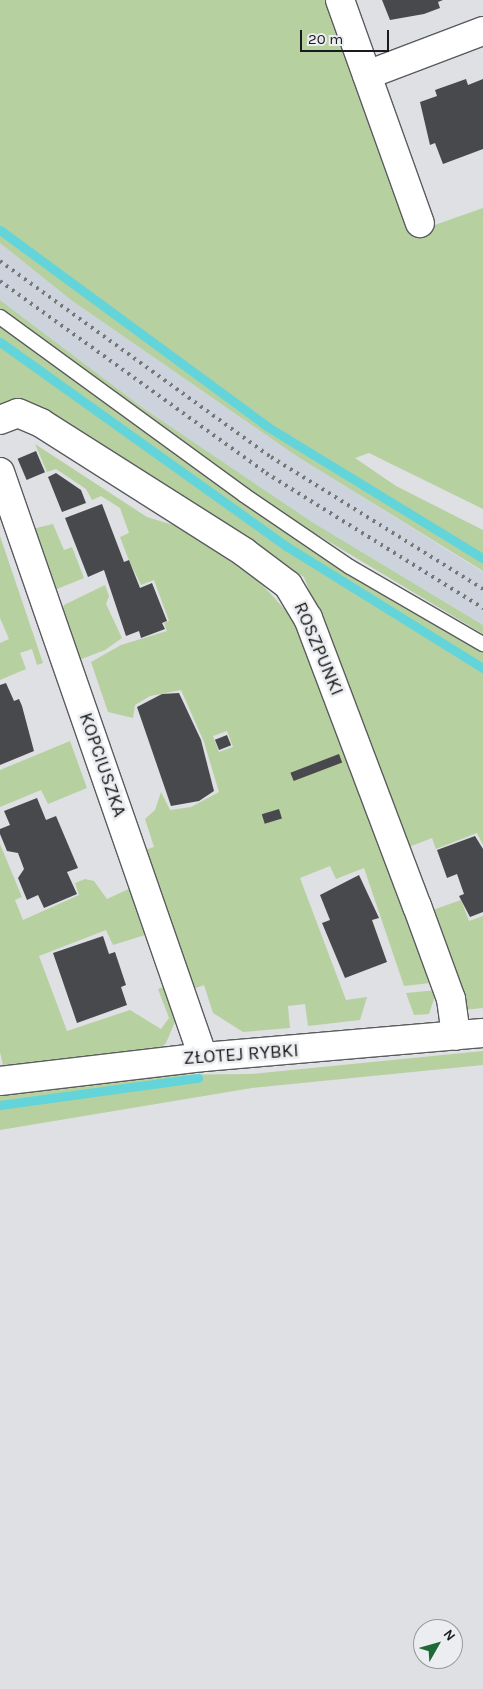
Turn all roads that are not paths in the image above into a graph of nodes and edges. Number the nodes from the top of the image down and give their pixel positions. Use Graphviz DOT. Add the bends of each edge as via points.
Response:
graph roads {
  1 [pos="340,0"];
  2 [pos="483,31"];
  3 [pos="367,75"];
  4 [pos="420,223"];
  5 [pos="0,317"];
  6 [pos="0,420"];
  7 [pos="0,472"];
  8 [pos="483,644"];
  9 [pos="483,1033"];
  10 [pos="456,1036"];
  11 [pos="203,1058"];
  12 [pos="0,1082"];
  1 -- 3 [label="street"];
  2 -- 3 [label="street"];
  3 -- 4 [label="street"];
  5 -- 8 [label="lane" via="244,495 350,567"];
  6 -- 10 [label="street, ROSZPUNKI" via="18,413 41,423 244,552 288,585 308,618 417,906 449,993"];
  7 -- 11 [label="street, KOPCIUSZKA"];
  9 -- 10 [label="street, ZŁOTEJ RYBKI"];
  10 -- 11 [label="street, ZŁOTEJ RYBKI"];
  11 -- 12 [label="street, ZŁOTEJ RYBKI"];
}
